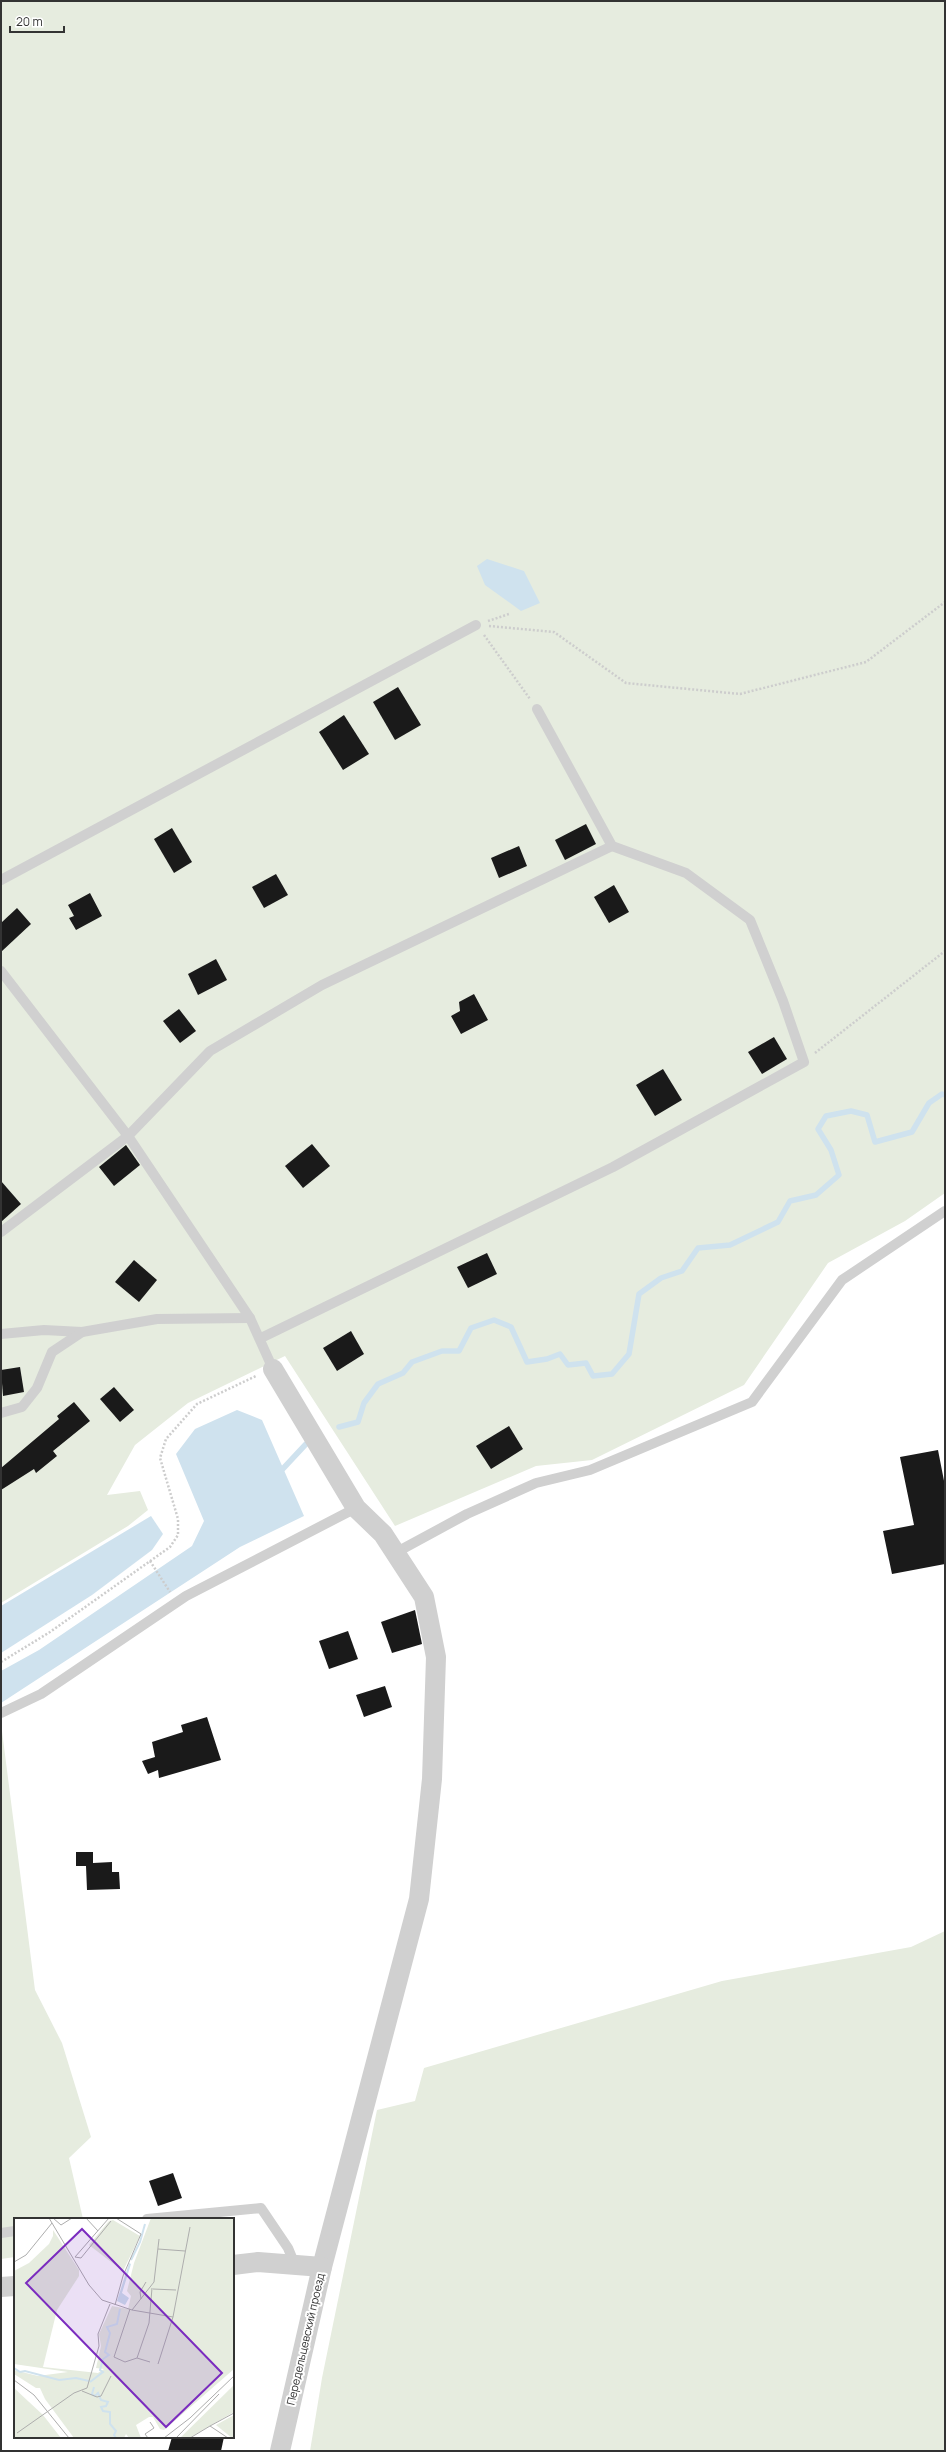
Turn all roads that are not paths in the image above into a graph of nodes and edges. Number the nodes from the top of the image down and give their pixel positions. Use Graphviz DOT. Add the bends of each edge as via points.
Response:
graph roads {
  1 [pos="476,625"];
  2 [pos="537,709"];
  3 [pos="612,846"];
  4 [pos="1,880"];
  5 [pos="1,970"];
  6 [pos="128,1136"];
  7 [pos="945,1212"];
  8 [pos="1,1232"];
  9 [pos="250,1318"];
  10 [pos="82,1332"];
  11 [pos="1,1334"];
  12 [pos="260,1338"];
  13 [pos="273,1368"];
  14 [pos="1,1413"];
  15 [pos="356,1508"];
  16 [pos="395,1553"];
  17 [pos="1,1713"];
  18 [pos="157,2218"];
  19 [pos="14,2231"];
  20 [pos="1,2233"];
  21 [pos="234,2265"];
  22 [pos="295,2265"];
  23 [pos="322,2267"];
  24 [pos="14,2286"];
  25 [pos="1,2287"];
  26 [pos="280,2451"];
  1 -- 4 [label="lane"];
  2 -- 3 [label="lane"];
  3 -- 6 [label="lane" via="322,985 210,1051"];
  3 -- 12 [label="lane" via="686,873 750,920 783,1001 804,1062 613,1167"];
  5 -- 6 [label="lane"];
  6 -- 8 [label="lane"];
  6 -- 9 [label="lane"];
  7 -- 16 [label="lane" via="842,1280 752,1402 590,1470 536,1483 467,1514"];
  9 -- 10 [label="lane" via="157,1319"];
  9 -- 12 [label="lane"];
  10 -- 11 [label="lane" via="44,1330"];
  10 -- 14 [label="lane" via="52,1352 37,1388 22,1407"];
  12 -- 13 [label="lane"];
  13 -- 15 [label="street"];
  15 -- 16 [label="street" via="383,1534"];
  15 -- 17 [label="lane" via="186,1596 41,1694"];
  16 -- 23 [label="street" via="424,1597 436,1657 432,1779 419,1899"];
  18 -- 22 [label="lane" via="261,2208 288,2248"];
  19 -- 20 [label="lane"];
  21 -- 22 [label="street, Передельцевский проезд" via="258,2262"];
  22 -- 23 [label="street, Передельцевский проезд"];
  23 -- 26 [label="street, Передельцевский проезд"];
  24 -- 25 [label="street"];
}
